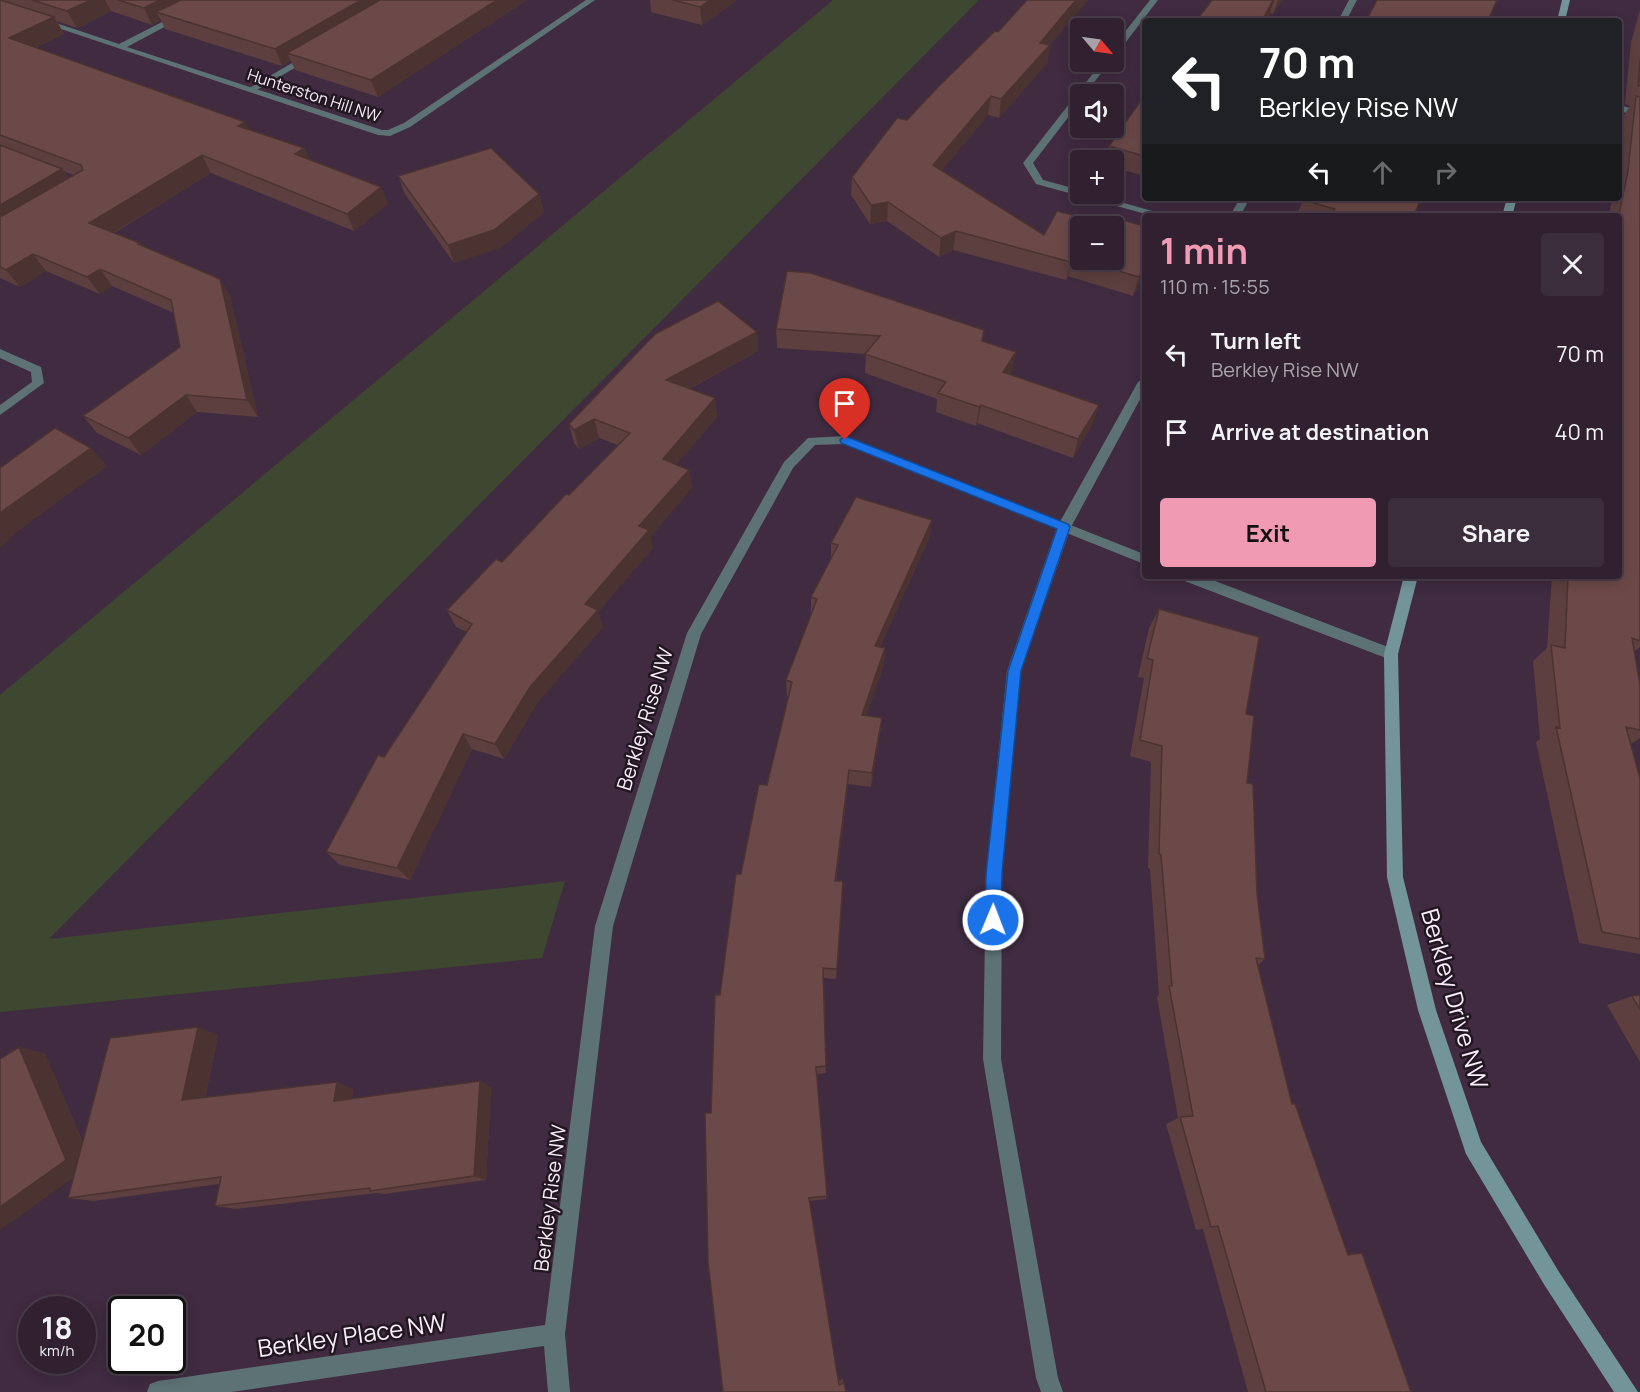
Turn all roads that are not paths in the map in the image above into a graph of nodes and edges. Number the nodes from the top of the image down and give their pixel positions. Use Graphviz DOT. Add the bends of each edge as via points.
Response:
graph roads {
  1 [pos="211,0"];
  2 [pos="591,0"];
  3 [pos="1154,0"];
  4 [pos="1353,0"];
  5 [pos="1566,0"];
  6 [pos="33,18"];
  7 [pos="1344,18"];
  8 [pos="1562,18"];
  9 [pos="1124,39"];
  10 [pos="120,47"];
  11 [pos="322,48"];
  12 [pos="1098,72"];
  13 [pos="1089,84"];
  14 [pos="250,90"];
  15 [pos="1070,108"];
  16 [pos="1622,109"];
  17 [pos="1640,112"];
  18 [pos="1070,190"];
  19 [pos="1121,204"];
  20 [pos="1154,213"];
  21 [pos="0,353"];
  22 [pos="1142,386"];
  23 [pos="0,411"];
  24 [pos="1064,527"];
  25 [pos="1142,558"];
  26 [pos="1195,579"];
  27 [pos="1410,579"];
  28 [pos="1391,654"];
  29 [pos="554,1334"];
  30 [pos="158,1392"];
  31 [pos="559,1392"];
  32 [pos="1052,1392"];
  33 [pos="1627,1392"];
  1 -- 10 [label="street"];
  2 -- 14 [label="street, Hunterston Hill NW" via="390,133 376,133"];
  3 -- 9 [label="street"];
  4 -- 7 [label="street"];
  5 -- 8 [label="street"];
  6 -- 10 [label="street, Hunterston Hill NW"];
  10 -- 14 [label="street, Hunterston Hill NW"];
  11 -- 14 [label="street"];
  12 -- 13 [label="street"];
  15 -- 18 [label="street" via="1028,163 1039,182"];
  16 -- 17 [label="street"];
  19 -- 20 [label="street"];
  21 -- 23 [label="street" via="37,370 38,383"];
  22 -- 24 [label="street"];
  24 -- 25 [label="street, Berkley Rise NW"];
  24 -- 29 [label="street, Berkley Rise NW" via="845,440 812,441 788,465 694,633 604,926"];
  24 -- 32 [label="street" via="1014,671 994,874 992,1059"];
  26 -- 28 [label="street"];
  27 -- 28 [label="street, Berkley Drive NW"];
  28 -- 33 [label="street, Berkley Drive NW" via="1395,878 1427,1010 1473,1147 1552,1279"];
  29 -- 30 [label="street, Berkley Place NW"];
  29 -- 31 [label="street, Berkley Rise NW"];
}
